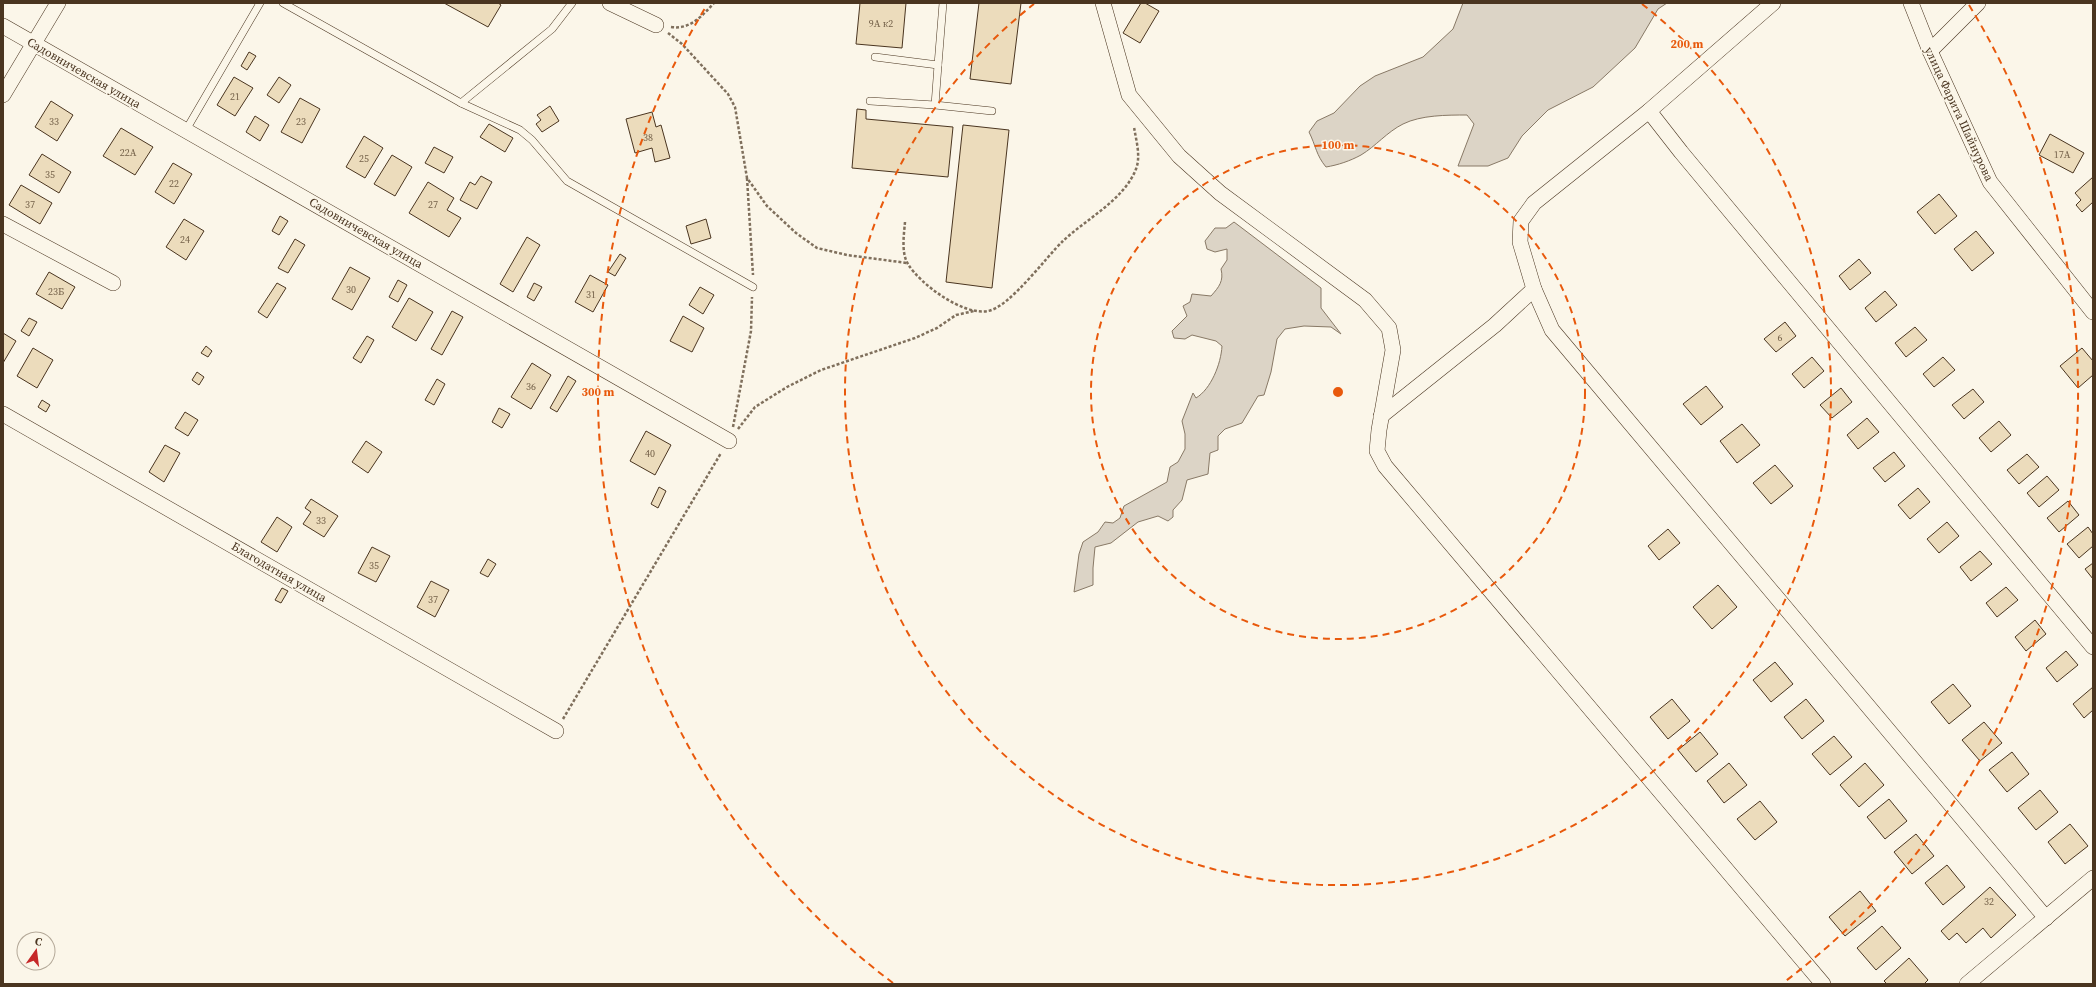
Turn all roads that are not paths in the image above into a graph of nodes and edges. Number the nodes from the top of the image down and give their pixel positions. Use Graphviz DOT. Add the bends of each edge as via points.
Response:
graph roads {
  1 [pos="58,3"];
  2 [pos="260,3"];
  3 [pos="283,3"];
  4 [pos="572,3"];
  5 [pos="610,3"];
  6 [pos="943,3"];
  7 [pos="1103,3"];
  8 [pos="1773,3"];
  9 [pos="1911,3"];
  10 [pos="1978,3"];
  11 [pos="656,25"];
  12 [pos="3,26"];
  13 [pos="34,44"];
  14 [pos="1930,51"];
  15 [pos="875,57"];
  16 [pos="938,65"];
  17 [pos="3,95"];
  18 [pos="870,100"];
  19 [pos="461,103"];
  20 [pos="935,106"];
  21 [pos="992,111"];
  22 [pos="1649,111"];
  23 [pos="186,130"];
  24 [pos="3,224"];
  25 [pos="113,283"];
  26 [pos="753,287"];
  27 [pos="1534,289"];
  28 [pos="2093,312"];
  29 [pos="3,414"];
  30 [pos="1382,416"];
  31 [pos="729,440"];
  32 [pos="2093,647"];
  33 [pos="556,731"];
  34 [pos="2093,878"];
  35 [pos="2046,918"];
  36 [pos="1823,984"];
  37 [pos="1967,984"];
  1 -- 13 [label="street"];
  2 -- 23 [label="lane"];
  3 -- 19 [label="lane"];
  4 -- 19 [label="lane" via="552,29"];
  5 -- 11 [label="street"];
  6 -- 16 [label="lane"];
  7 -- 30 [label="street" via="1129,95 1179,156 1220,193 1365,300 1389,328 1393,350"];
  8 -- 22 [label="street"];
  9 -- 14 [label="street, улица Фарита Шайнурова"];
  10 -- 14 [label="street"];
  12 -- 13 [label="street, Садовничевская улица"];
  13 -- 17 [label="street"];
  13 -- 23 [label="street, Садовничевская улица"];
  14 -- 28 [label="street, улица Фарита Шайнурова" via="1990,182"];
  15 -- 16 [label="lane"];
  16 -- 20 [label="lane"];
  18 -- 20 [label="lane"];
  19 -- 26 [label="lane" via="520,130 532,140 567,181"];
  20 -- 21 [label="lane"];
  22 -- 27 [label="street" via="1534,203 1521,221 1520,242"];
  22 -- 32 [label="street"];
  23 -- 31 [label="street, Садовничевская улица"];
  24 -- 25 [label="street"];
  27 -- 30 [label="street" via="1495,325"];
  27 -- 35 [label="street" via="1552,330"];
  29 -- 33 [label="street, Благодатная улица"];
  30 -- 36 [label="street" via="1377,450 1385,466"];
  34 -- 35 [label="street"];
  35 -- 37 [label="street"];
}
